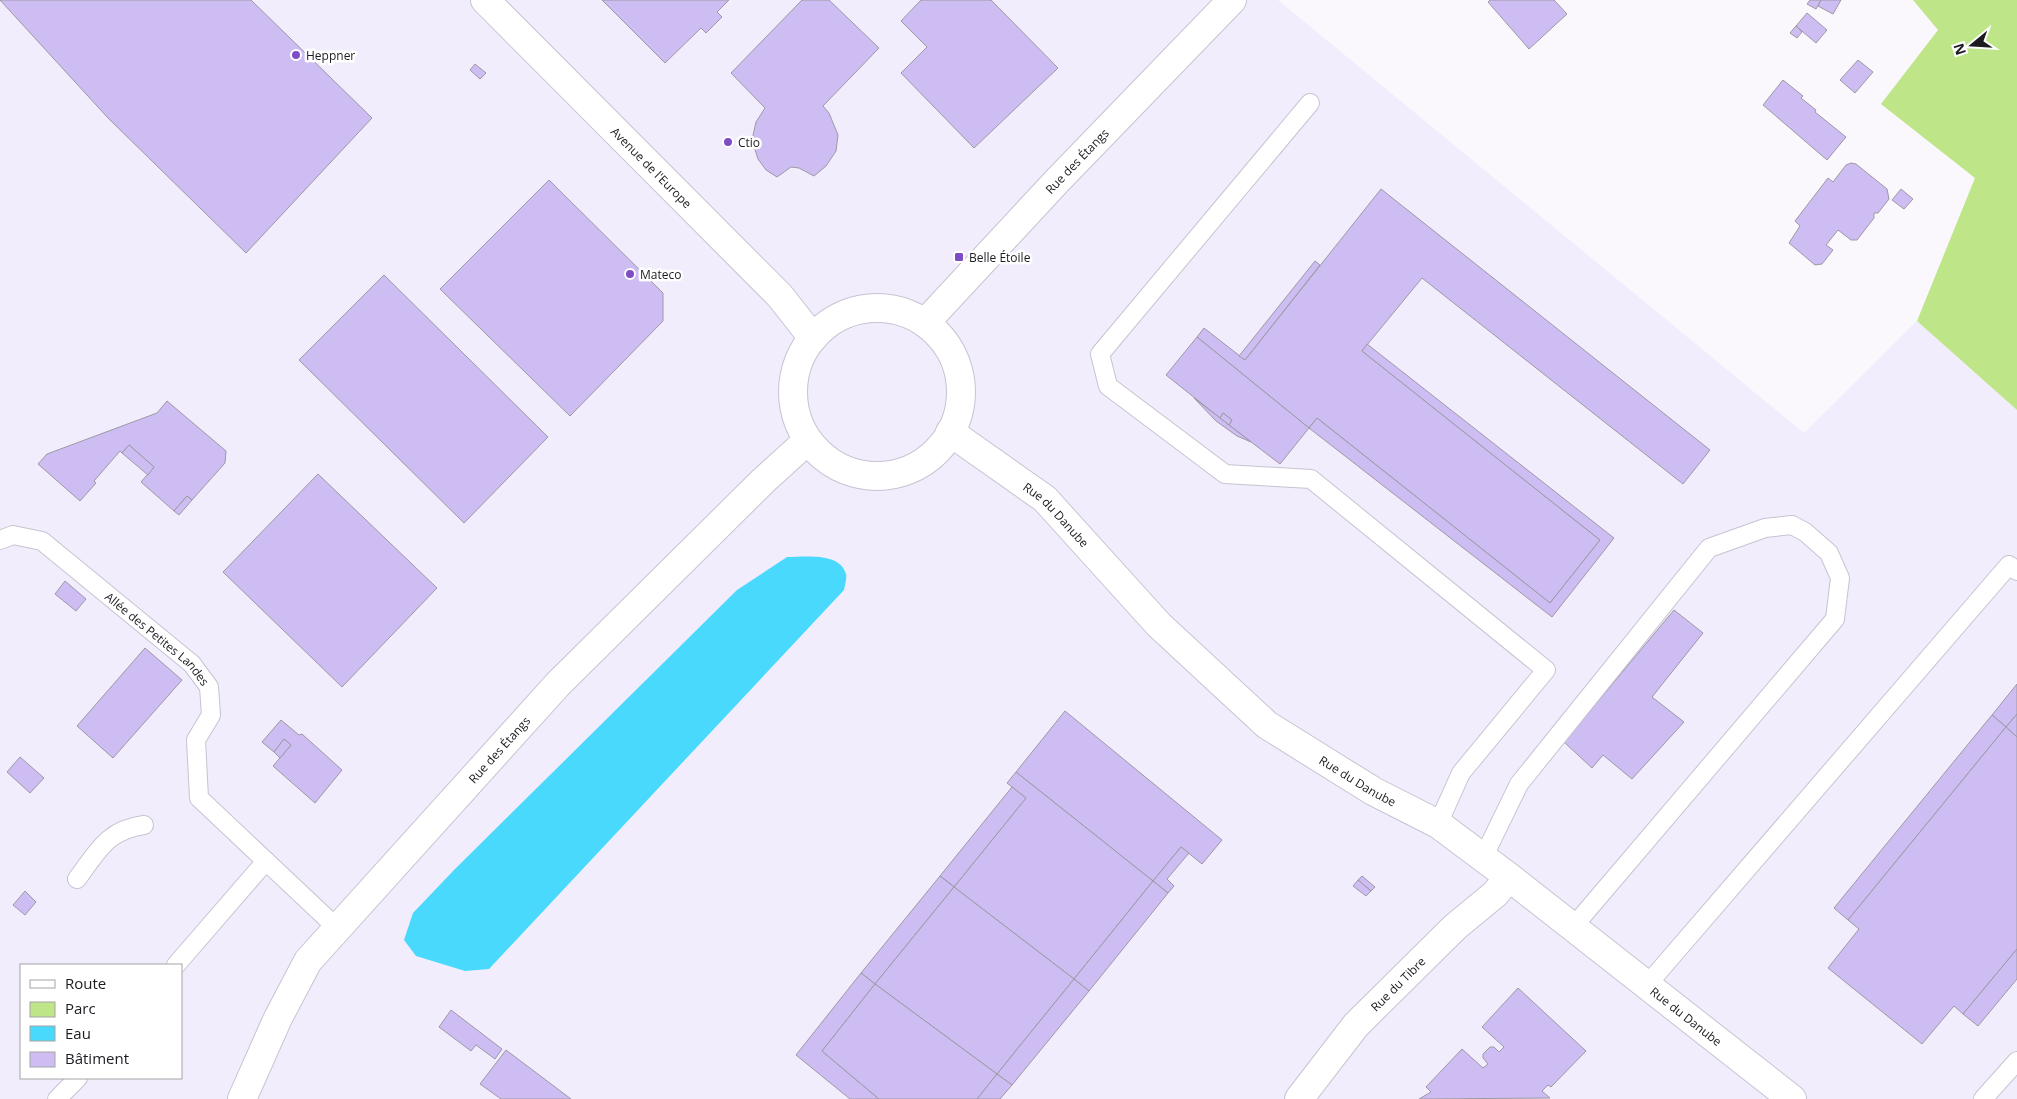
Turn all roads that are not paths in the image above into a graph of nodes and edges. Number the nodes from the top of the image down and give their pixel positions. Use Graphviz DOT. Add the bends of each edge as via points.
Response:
graph roads {
  1 [pos="485,0"];
  2 [pos="1232,0"];
  3 [pos="1310,102"];
  4 [pos="925,323"];
  5 [pos="812,338"];
  6 [pos="950,432"];
  7 [pos="807,441"];
  8 [pos="0,540"];
  9 [pos="2017,571"];
  10 [pos="1438,824"];
  11 [pos="144,825"];
  12 [pos="1482,858"];
  13 [pos="266,861"];
  14 [pos="1509,877"];
  15 [pos="77,879"];
  16 [pos="1573,927"];
  17 [pos="337,928"];
  18 [pos="177,964"];
  19 [pos="1647,985"];
  20 [pos="2017,1061"];
  21 [pos="77,1079"];
  22 [pos="57,1099"];
  23 [pos="242,1099"];
  24 [pos="1299,1099"];
  25 [pos="1792,1099"];
  26 [pos="1983,1099"];
  1 -- 5 [label="street, Avenue de l'Europe" via="780,296"];
  2 -- 4 [label="street, Rue des Étangs"];
  3 -- 10 [label="lane" via="1100,354 1108,386 1224,474 1311,479 1546,670 1461,773"];
  4 -- 5 [label="street" via="892,307 860,308 830,320"];
  4 -- 6 [label="street" via="941,335 954,356 961,380 961,405"];
  5 -- 7 [label="street" via="795,368 792,397 797,422"];
  6 -- 7 [label="street" via="938,451 916,467 889,476 862,475 836,466"];
  6 -- 10 [label="street, Rue du Danube" via="1045,500 1159,625 1268,725 1373,791"];
  7 -- 17 [label="street, Rue des Étangs" via="558,684"];
  8 -- 13 [label="lane, Allée des Petites Landes" via="13,535 42,541 192,664 209,687 211,715 196,740 199,798"];
  9 -- 19 [label="lane" via="2009,565"];
  10 -- 12 [label="street, Rue du Danube"];
  11 -- 15 [label="lane" via="126,827 108,838"];
  12 -- 14 [label="street, Rue du Danube"];
  12 -- 16 [label="lane" via="1519,784 1709,548 1765,528 1792,525 1805,532 1829,553 1840,578 1835,619"];
  13 -- 17 [label="lane, Allée des Petites Landes"];
  13 -- 18 [label="lane"];
  14 -- 16 [label="street, Rue du Danube"];
  14 -- 24 [label="street, Rue du Tibre" via="1356,1025"];
  16 -- 19 [label="street, Rue du Danube"];
  17 -- 23 [label="street, Rue des Étangs" via="308,961"];
  19 -- 25 [label="street, Rue du Danube"];
  20 -- 26 [label="lane"];
  21 -- 22 [label="lane"];
}
